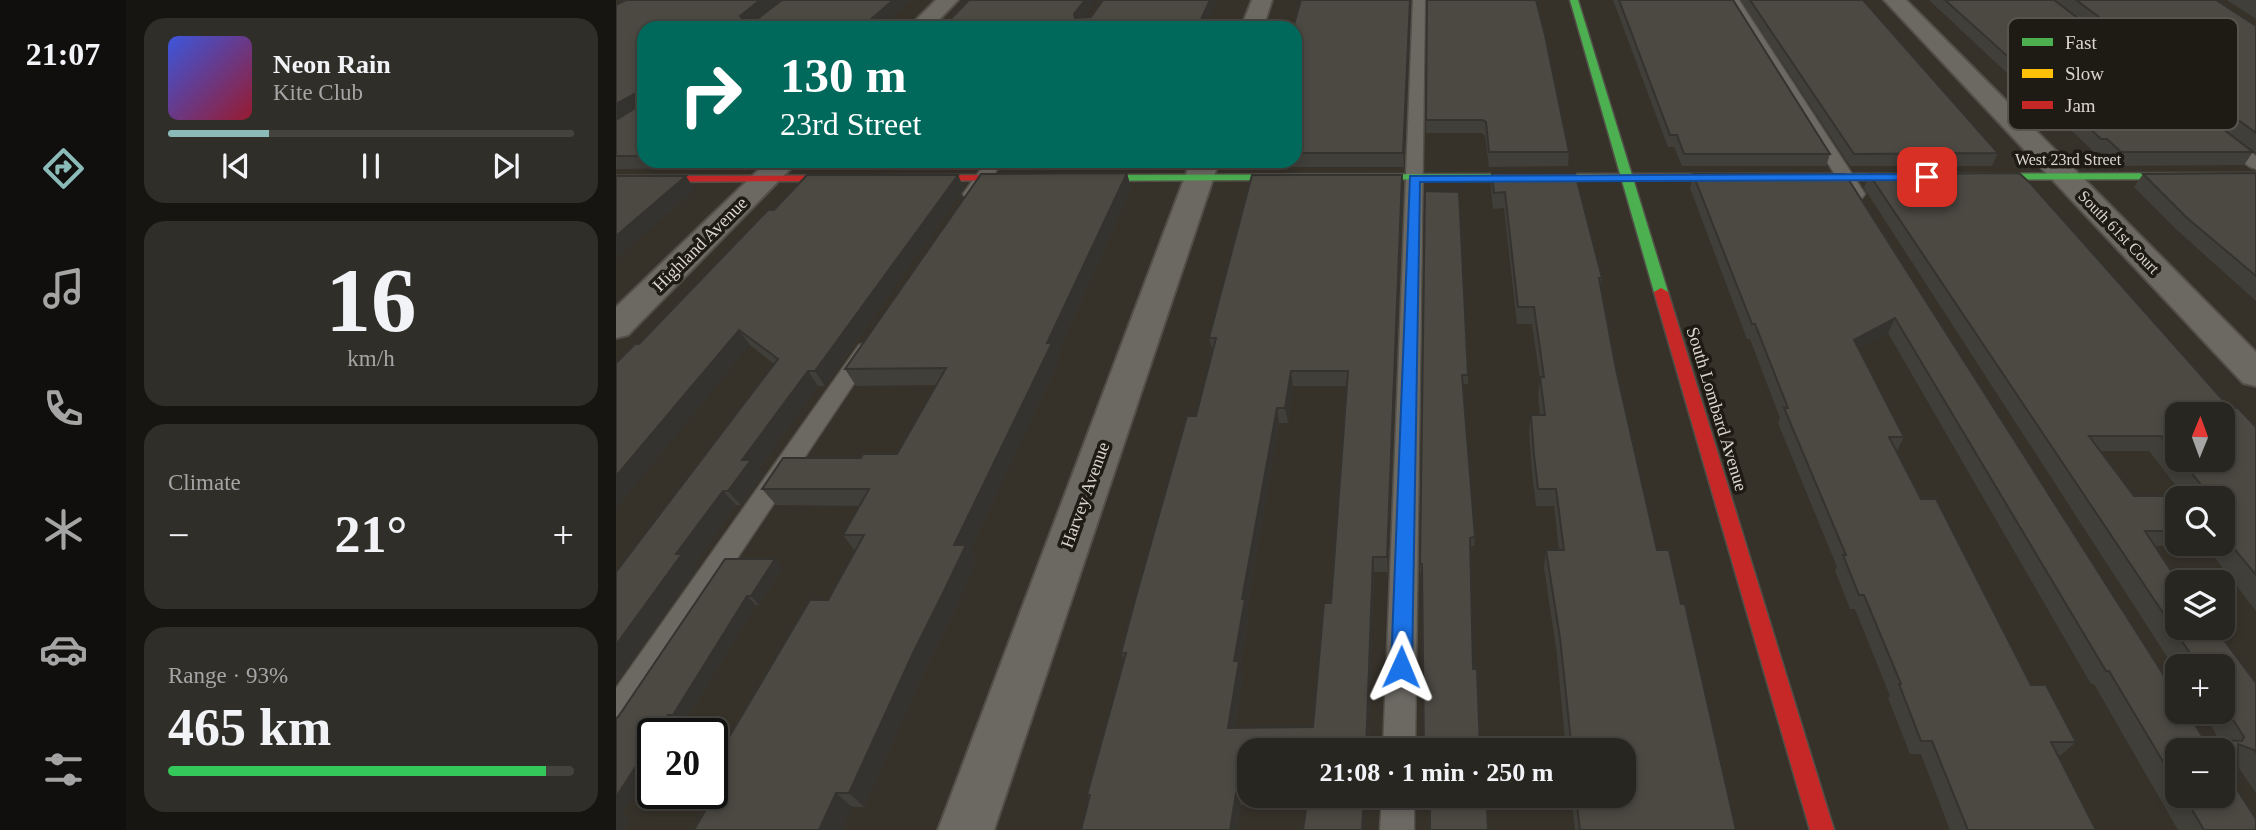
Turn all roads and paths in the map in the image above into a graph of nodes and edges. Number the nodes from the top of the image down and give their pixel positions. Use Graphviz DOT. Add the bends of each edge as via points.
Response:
graph roads {
  1 [pos="948,0"];
  2 [pos="1262,0"];
  3 [pos="1419,0"];
  4 [pos="1574,0"];
  5 [pos="1733,0"];
  6 [pos="1894,0"];
  7 [pos="926,21"];
  8 [pos="1254,21"];
  9 [pos="2008,118"];
  10 [pos="2020,130"];
  11 [pos="2213,131"];
  12 [pos="2256,164"];
  13 [pos="775,170"];
  14 [pos="989,170"];
  15 [pos="1202,170"];
  16 [pos="2256,176"];
  17 [pos="1845,177"];
  18 [pos="2065,177"];
  19 [pos="1415,178"];
  20 [pos="1628,178"];
  21 [pos="616,179"];
  22 [pos="1864,207"];
  23 [pos="963,208"];
  24 [pos="616,327"];
  25 [pos="876,334"];
  26 [pos="2256,374"];
  27 [pos="616,713"];
  28 [pos="1399,738"];
  29 [pos="1398,808"];
  30 [pos="966,830"];
  31 [pos="1397,830"];
  32 [pos="1822,830"];
  1 -- 7 [label="street"];
  2 -- 8 [label="street"];
  3 -- 19 [label="lane"];
  4 -- 20 [label="street, South Lombard Avenue"];
  5 -- 17 [label="lane"];
  6 -- 9 [label="street, South 61st Court"];
  10 -- 18 [label="street, South 61st Court"];
  11 -- 12 [label="lane"];
  13 -- 14 [label="street, West 23rd Street"];
  13 -- 21 [label="street, West 23rd Street"];
  13 -- 24 [label="street, Highland Avenue"];
  14 -- 15 [label="street, West 23rd Street"];
  14 -- 23 [label="lane"];
  15 -- 19 [label="street, West 23rd Street"];
  15 -- 30 [label="street, Harvey Avenue"];
  16 -- 18 [label="street, West 23rd Street"];
  17 -- 18 [label="street, West 23rd Street"];
  17 -- 20 [label="street, West 23rd Street"];
  17 -- 22 [label="lane"];
  18 -- 26 [label="street, South 61st Court"];
  19 -- 20 [label="street, West 23rd Street"];
  19 -- 28 [label="lane"];
  20 -- 32 [label="street, South Lombard Avenue"];
  25 -- 27 [label="lane"];
  29 -- 31 [label="lane"];
}
